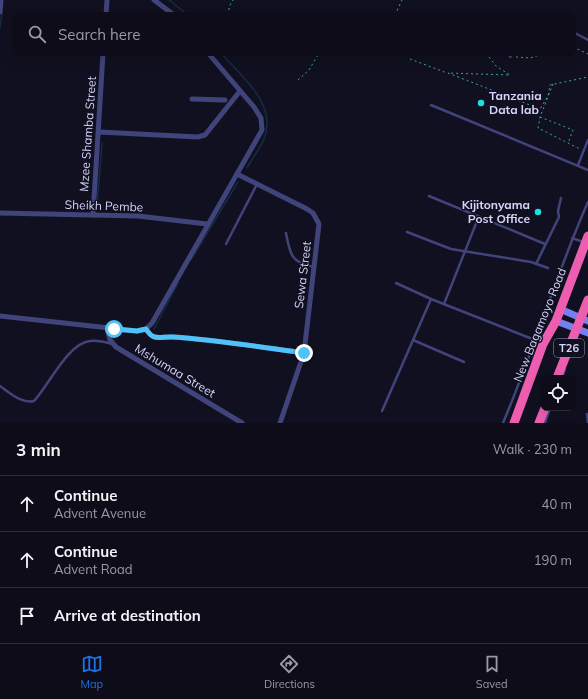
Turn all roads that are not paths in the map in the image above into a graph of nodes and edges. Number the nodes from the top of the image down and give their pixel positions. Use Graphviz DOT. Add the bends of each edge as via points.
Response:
graph roads {
  1 [pos="2,0"];
  2 [pos="107,0"];
  3 [pos="154,0"];
  4 [pos="0,12"];
  5 [pos="106,12"];
  6 [pos="170,12"];
  7 [pos="576,34"];
  8 [pos="588,40"];
  9 [pos="104,56"];
  10 [pos="211,56"];
  11 [pos="240,91"];
  12 [pos="192,99"];
  13 [pos="225,100"];
  14 [pos="431,105"];
  15 [pos="99,132"];
  16 [pos="588,140"];
  17 [pos="578,166"];
  18 [pos="588,170"];
  19 [pos="237,174"];
  20 [pos="257,184"];
  21 [pos="429,196"];
  22 [pos="561,198"];
  23 [pos="588,202"];
  24 [pos="0,213"];
  25 [pos="93,215"];
  26 [pos="479,216"];
  27 [pos="207,224"];
  28 [pos="407,232"];
  29 [pos="286,233"];
  30 [pos="572,238"];
  31 [pos="587,240"];
  32 [pos="226,244"];
  33 [pos="545,244"];
  34 [pos="465,251"];
  35 [pos="536,264"];
  36 [pos="315,267"];
  37 [pos="548,268"];
  38 [pos="396,284"];
  39 [pos="431,299"];
  40 [pos="588,300"];
  41 [pos="444,304"];
  42 [pos="560,309"];
  43 [pos="0,316"];
  44 [pos="584,320"];
  45 [pos="556,321"];
  46 [pos="107,328"];
  47 [pos="576,328"];
  48 [pos="146,329"];
  49 [pos="588,333"];
  50 [pos="413,340"];
  51 [pos="535,340"];
  52 [pos="112,344"];
  53 [pos="304,353"];
  54 [pos="464,362"];
  55 [pos="563,364"];
  56 [pos="558,375"];
  57 [pos="563,375"];
  58 [pos="0,386"];
  59 [pos="382,411"];
  60 [pos="544,411"];
  61 [pos="549,411"];
  62 [pos="587,414"];
  63 [pos="242,423"];
  64 [pos="280,423"];
  65 [pos="503,423"];
  66 [pos="514,423"];
  67 [pos="539,423"];
  68 [pos="545,423"];
  69 [pos="588,423"];
  1 -- 4 [label="street"];
  2 -- 5 [label="street"];
  3 -- 6 [label="street"];
  7 -- 8 [label="lane"];
  9 -- 15 [label="street, Mzee Shamba Street"];
  10 -- 11 [label="street"];
  11 -- 15 [label="street" via="209,132 198,137"];
  11 -- 19 [label="street" via="258,113 262,125 260,135"];
  12 -- 13 [label="street"];
  14 -- 17 [label="lane"];
  15 -- 25 [label="street, Mzee Shamba Street"];
  16 -- 17 [label="lane"];
  17 -- 18 [label="lane"];
  19 -- 20 [label="street, Sewa Street"];
  19 -- 27 [label="street"];
  20 -- 32 [label="lane"];
  20 -- 36 [label="street, Sewa Street" via="313,212 319,229"];
  21 -- 26 [label="lane"];
  22 -- 33 [label="lane" via="559,217"];
  23 -- 30 [label="lane"];
  24 -- 25 [label="street, Sheikh Pembe"];
  25 -- 27 [label="street, Sheikh Pembe" via="138,216"];
  26 -- 33 [label="lane"];
  26 -- 34 [label="lane"];
  27 -- 48 [label="street"];
  28 -- 34 [label="lane" via="438,245"];
  29 -- 36 [label="lane" via="296,261 302,265"];
  30 -- 31 [label="lane"];
  30 -- 51 [label="lane"];
  31 -- 42 [label="highway, New Bagamoyo Road / T26"];
  33 -- 35 [label="lane"];
  34 -- 35 [label="lane"];
  34 -- 41 [label="lane"];
  35 -- 37 [label="lane"];
  36 -- 53 [label="street, Sewa Street"];
  38 -- 39 [label="lane"];
  39 -- 41 [label="lane"];
  39 -- 50 [label="lane"];
  40 -- 44 [label="highway, T26"];
  41 -- 51 [label="lane"];
  42 -- 44 [label="main road"];
  42 -- 45 [label="highway, New Bagamoyo Road / T26"];
  43 -- 46 [label="street"];
  44 -- 47 [label="highway, T26"];
  45 -- 47 [label="main road"];
  45 -- 66 [label="highway, New Bagamoyo Road / T26" via="543,344"];
  46 -- 48 [label="street" via="137,331"];
  46 -- 52 [label="street"];
  47 -- 49 [label="main road"];
  47 -- 55 [label="highway, T26"];
  48 -- 53 [label="street" via="154,338 209,339"];
  50 -- 54 [label="lane"];
  50 -- 59 [label="lane"];
  51 -- 65 [label="lane"];
  52 -- 58 [label="lane" via="91,341 83,343 66,359 34,401 28,402"];
  52 -- 63 [label="street, Mshumaa Street"];
  53 -- 64 [label="street, Sewa Street"];
  55 -- 56 [label="highway, T26"];
  55 -- 57 [label="lane"];
  60 -- 67 [label="highway"];
  61 -- 68 [label="lane"];
  62 -- 69 [label="lane"];
}
